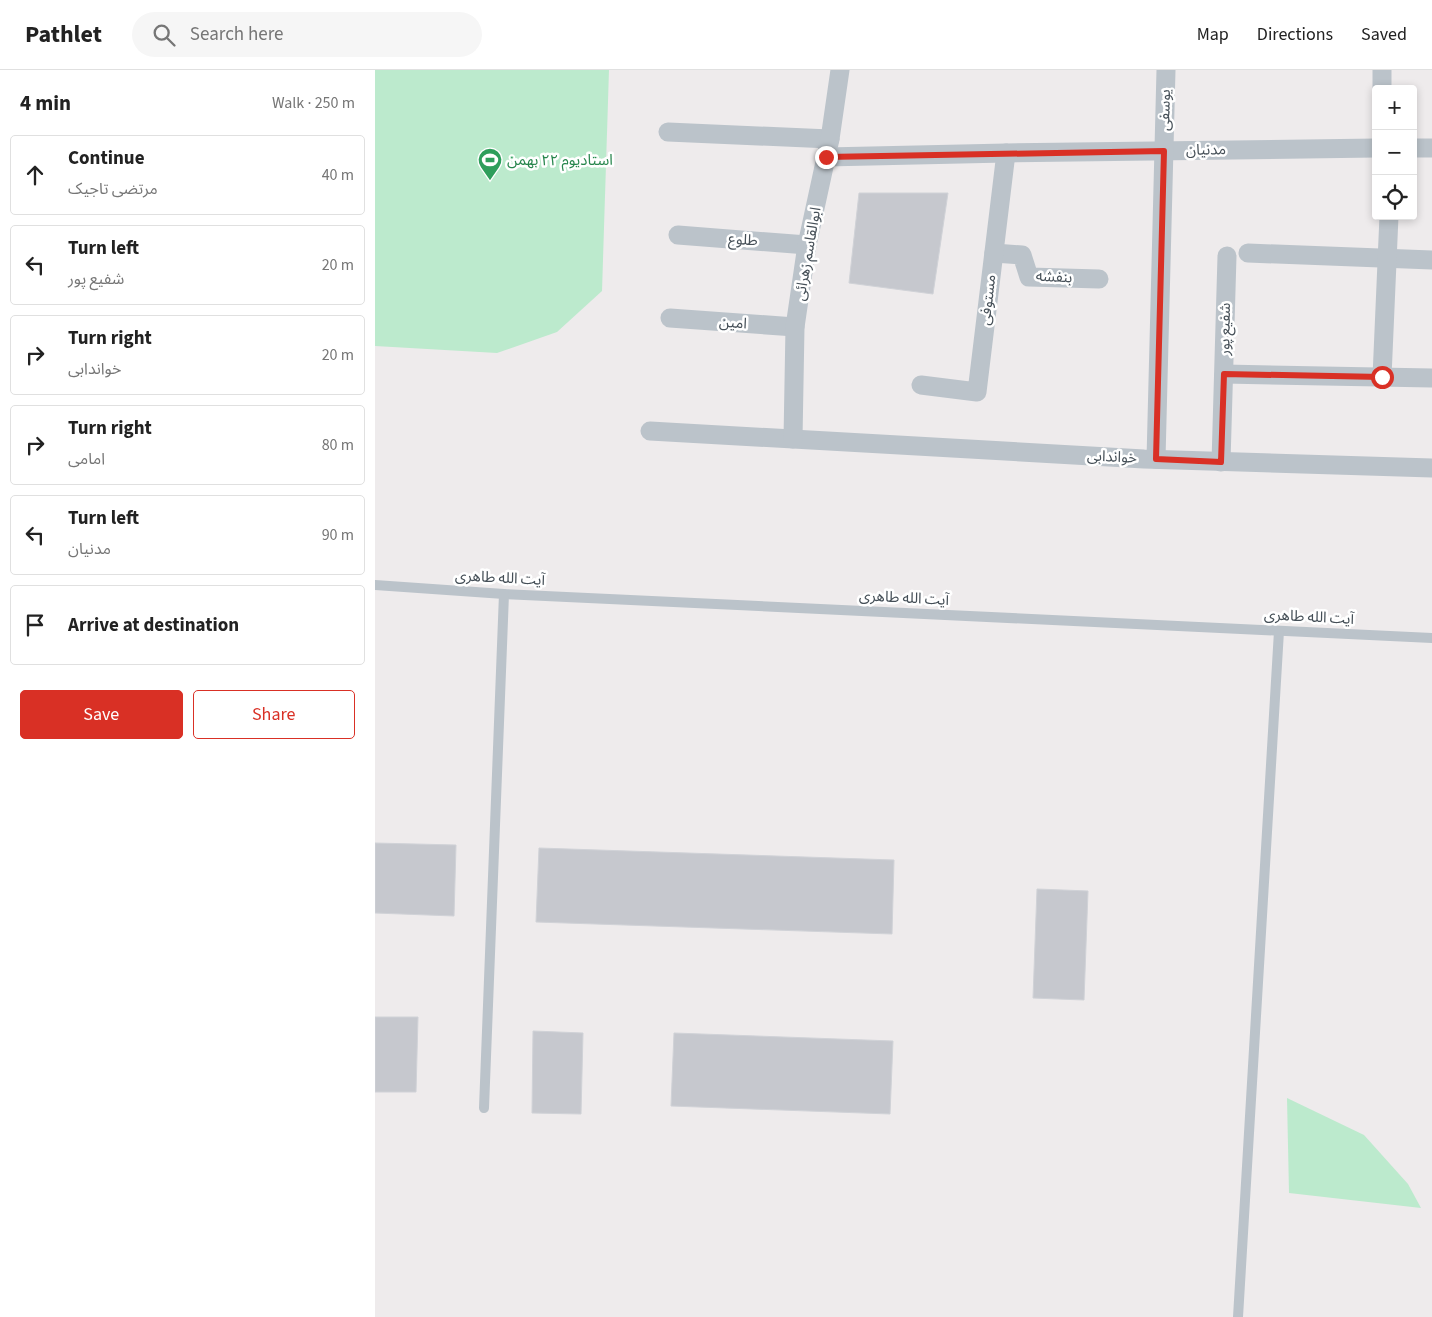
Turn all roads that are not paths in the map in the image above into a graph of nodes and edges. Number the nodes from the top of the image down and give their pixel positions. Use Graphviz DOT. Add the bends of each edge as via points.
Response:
graph roads {
  1 [pos="840,70"];
  2 [pos="1166,70"];
  3 [pos="1382,70"];
  4 [pos="1382,85"];
  5 [pos="668,132"];
  6 [pos="828,148"];
  7 [pos="1372,148"];
  8 [pos="1417,148"];
  9 [pos="1432,148"];
  10 [pos="1164,151"];
  11 [pos="1006,153"];
  12 [pos="1389,220"];
  13 [pos="678,235"];
  14 [pos="807,244"];
  15 [pos="994,253"];
  16 [pos="1248,253"];
  17 [pos="1227,256"];
  18 [pos="1387,258"];
  19 [pos="1432,260"];
  20 [pos="1099,279"];
  21 [pos="670,318"];
  22 [pos="795,328"];
  23 [pos="1224,374"];
  24 [pos="1382,377"];
  25 [pos="1432,378"];
  26 [pos="921,385"];
  27 [pos="650,431"];
  28 [pos="793,439"];
  29 [pos="1156,459"];
  30 [pos="1221,462"];
  31 [pos="1432,468"];
  32 [pos="375,585"];
  33 [pos="504,594"];
  34 [pos="1279,631"];
  35 [pos="1432,638"];
  36 [pos="484,1108"];
  37 [pos="1238,1317"];
  1 -- 6 [label="street, ابوالقاسم زهرائی"];
  2 -- 10 [label="street, یوسفی"];
  3 -- 4 [label="street"];
  5 -- 6 [label="street, مدنیان"];
  6 -- 11 [label="street, مدنیان"];
  6 -- 14 [label="street, ابوالقاسم زهرائی"];
  7 -- 10 [label="street, مدنیان"];
  8 -- 9 [label="street"];
  10 -- 11 [label="street, مدنیان"];
  10 -- 29 [label="street, یوسفی"];
  11 -- 15 [label="street, مستوفی"];
  12 -- 18 [label="street"];
  13 -- 14 [label="street, طلوع"];
  14 -- 22 [label="street, ابوالقاسم زهرائی"];
  15 -- 20 [label="street, بنفشه" via="1022,256 1029,277"];
  15 -- 26 [label="street, مستوفی" via="977,392"];
  16 -- 18 [label="street"];
  17 -- 23 [label="street, شفیع پور"];
  18 -- 19 [label="street"];
  18 -- 24 [label="street"];
  21 -- 22 [label="street, امین"];
  22 -- 28 [label="street, ابوالقاسم زهرائی"];
  23 -- 24 [label="street"];
  23 -- 30 [label="street, شفیع پور"];
  24 -- 25 [label="street"];
  27 -- 28 [label="street, خواندابی"];
  28 -- 29 [label="street, خواندابی"];
  29 -- 30 [label="street, خواندابی"];
  30 -- 31 [label="street, خواندابی"];
  32 -- 33 [label="lane, آیت الله طاهری"];
  33 -- 34 [label="lane, آیت الله طاهری"];
  33 -- 36 [label="lane"];
  34 -- 35 [label="lane, آیت الله طاهری"];
  34 -- 37 [label="lane"];
}
